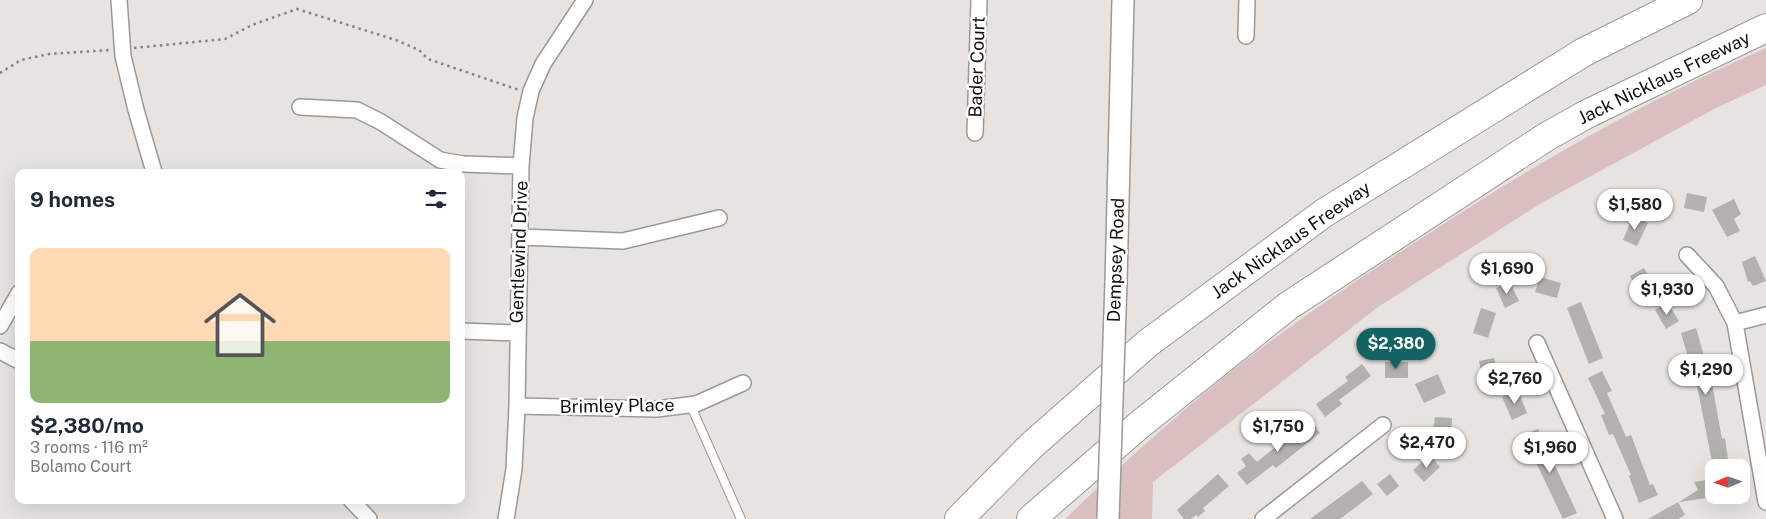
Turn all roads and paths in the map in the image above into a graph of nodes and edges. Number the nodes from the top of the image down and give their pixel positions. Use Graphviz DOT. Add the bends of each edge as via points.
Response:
graph roads {
  1 [pos="119,0"];
  2 [pos="979,0"];
  3 [pos="1123,0"];
  4 [pos="1247,0"];
  5 [pos="1688,0"];
  6 [pos="581,2"];
  7 [pos="1766,28"];
  8 [pos="1246,36"];
  9 [pos="123,49"];
  10 [pos="0,73"];
  11 [pos="531,91"];
  12 [pos="300,107"];
  13 [pos="975,134"];
  14 [pos="521,166"];
  15 [pos="153,169"];
  16 [pos="719,218"];
  17 [pos="521,237"];
  18 [pos="1687,255"];
  19 [pos="15,300"];
  20 [pos="1766,315"];
  21 [pos="1736,323"];
  22 [pos="0,326"];
  23 [pos="465,331"];
  24 [pos="517,333"];
  25 [pos="1537,343"];
  26 [pos="0,351"];
  27 [pos="15,359"];
  28 [pos="743,383"];
  29 [pos="690,404"];
  30 [pos="517,406"];
  31 [pos="1383,425"];
  32 [pos="1766,502"];
  33 [pos="355,504"];
  34 [pos="1273,516"];
  35 [pos="369,519"];
  36 [pos="506,519"];
  37 [pos="741,519"];
  38 [pos="959,519"];
  39 [pos="1031,519"];
  40 [pos="1108,519"];
  41 [pos="1615,519"];
  1 -- 9 [label="street"];
  2 -- 13 [label="street, Bader Court"];
  3 -- 40 [label="main road, Dempsey Road, bridge"];
  4 -- 8 [label="street"];
  5 -- 38 [label="highway, Jack Nicklaus Freeway" via="1584,52 1324,213 1148,343 1032,445"];
  6 -- 11 [label="street, Gentlewind Drive" via="543,64"];
  7 -- 39 [label="highway, Jack Nicklaus Freeway" via="1587,114 1288,306 1138,426"];
  9 -- 10 [label="path" via="49,54 21,60"];
  9 -- 11 [label="path" via="225,39 252,25 297,9 396,40 419,50 428,59 519,90"];
  9 -- 15 [label="street"];
  11 -- 14 [label="street, Gentlewind Drive"];
  12 -- 14 [label="street" via="357,110 440,160"];
  14 -- 17 [label="street, Gentlewind Drive"];
  16 -- 17 [label="street" via="623,241"];
  17 -- 24 [label="street, Gentlewind Drive"];
  18 -- 21 [label="street" via="1716,286"];
  19 -- 22 [label="street"];
  20 -- 21 [label="street"];
  21 -- 32 [label="street"];
  23 -- 24 [label="street"];
  24 -- 30 [label="street, Gentlewind Drive"];
  25 -- 41 [label="street"];
  26 -- 27 [label="street"];
  28 -- 29 [label="street, Brimley Place"];
  29 -- 30 [label="street, Brimley Place" via="657,409"];
  29 -- 37 [label="lane"];
  30 -- 36 [label="street, Gentlewind Drive" via="514,469"];
  31 -- 34 [label="street"];
  33 -- 35 [label="street"];
}
